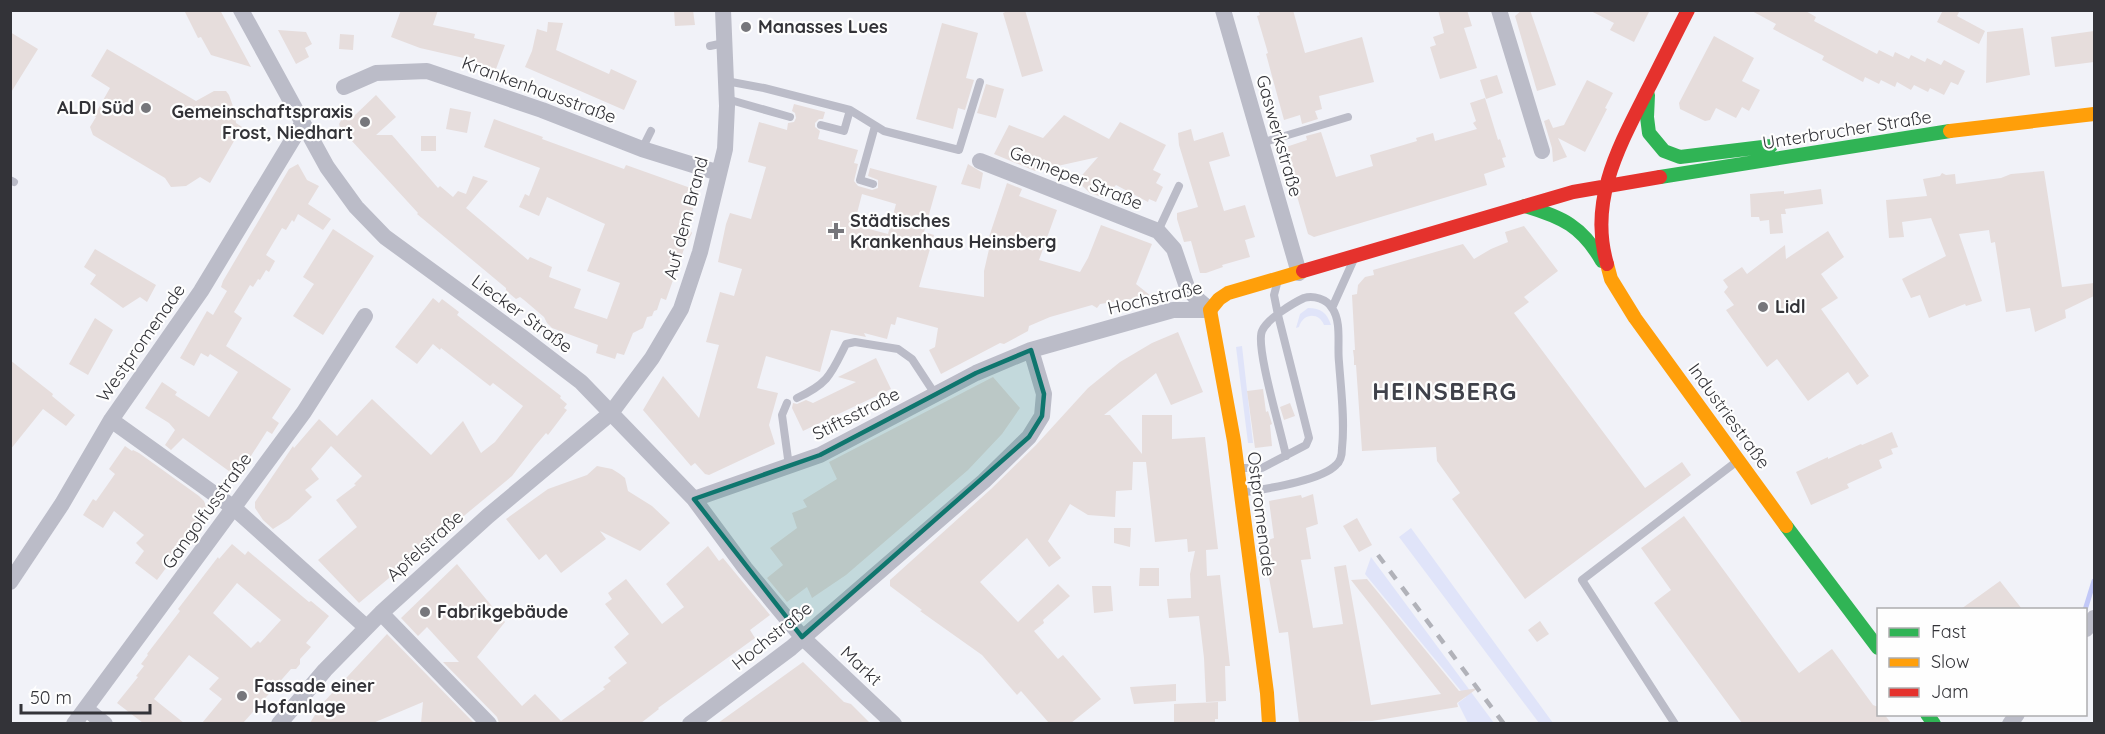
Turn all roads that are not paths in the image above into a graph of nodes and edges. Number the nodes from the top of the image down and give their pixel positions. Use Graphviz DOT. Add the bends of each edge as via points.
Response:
graph roads {
  1 [pos="241,10"];
  2 [pos="723,10"];
  3 [pos="1223,10"];
  4 [pos="1499,10"];
  5 [pos="1688,10"];
  6 [pos="726,81"];
  7 [pos="980,82"];
  8 [pos="344,87"];
  9 [pos="1648,90"];
  10 [pos="727,99"];
  11 [pos="849,110"];
  12 [pos="2094,114"];
  13 [pos="790,117"];
  14 [pos="1348,117"];
  15 [pos="302,124"];
  16 [pos="822,125"];
  17 [pos="875,126"];
  18 [pos="651,131"];
  19 [pos="1261,144"];
  20 [pos="642,149"];
  21 [pos="1833,149"];
  22 [pos="1542,151"];
  23 [pos="980,161"];
  24 [pos="719,173"];
  25 [pos="873,184"];
  26 [pos="1605,185"];
  27 [pos="1179,186"];
  28 [pos="1525,206"];
  29 [pos="1158,231"];
  30 [pos="1356,256"];
  31 [pos="1299,273"];
  32 [pos="1278,279"];
  33 [pos="1611,279"];
  34 [pos="1332,308"];
  35 [pos="1210,310"];
  36 [pos="1278,315"];
  37 [pos="366,316"];
  38 [pos="1031,350"];
  39 [pos="935,394"];
  40 [pos="797,398"];
  41 [pos="787,403"];
  42 [pos="610,413"];
  43 [pos="111,420"];
  44 [pos="1286,456"];
  45 [pos="1738,460"];
  46 [pos="789,466"];
  47 [pos="1238,468"];
  48 [pos="1241,493"];
  49 [pos="694,499"];
  50 [pos="234,508"];
  51 [pos="10,582"];
  52 [pos="381,613"];
  53 [pos="366,627"];
  54 [pos="802,637"];
  55 [pos="1877,647"];
  56 [pos="86,708"];
  57 [pos="74,723"];
  58 [pos="105,723"];
  59 [pos="279,723"];
  60 [pos="489,723"];
  61 [pos="690,723"];
  62 [pos="894,723"];
  63 [pos="1269,723"];
  64 [pos="1675,723"];
  1 -- 15 [label="street, Liecker Straße"];
  2 -- 6 [label="street, Auf dem Brand" via="717,44"];
  3 -- 19 [label="street, Gaswerkstraße"];
  4 -- 22 [label="street"];
  5 -- 9 [label="street, Industriestraße"];
  6 -- 10 [label="street, Auf dem Brand"];
  6 -- 11 [label="lane"];
  7 -- 17 [label="lane" via="959,150"];
  8 -- 20 [label="street, Krankenhausstraße" via="376,73 427,71"];
  9 -- 21 [label="street" via="1650,133 1664,151 1680,157 1768,146"];
  9 -- 26 [label="street, Industriestraße" via="1618,148"];
  10 -- 13 [label="lane"];
  10 -- 24 [label="street, Auf dem Brand" via="725,149"];
  11 -- 16 [label="lane" via="844,131"];
  11 -- 17 [label="lane"];
  12 -- 21 [label="street, Unterbrucher Straße"];
  14 -- 19 [label="lane"];
  15 -- 42 [label="street, Liecker Straße" via="356,207 385,237 581,382"];
  15 -- 43 [label="street, Westpromenade" via="201,291"];
  17 -- 25 [label="lane" via="860,180"];
  18 -- 20 [label="lane"];
  19 -- 31 [label="street, Gaswerkstraße"];
  20 -- 24 [label="street, Krankenhausstraße"];
  21 -- 26 [label="street, Unterbrucher Straße"];
  23 -- 29 [label="street, Genneper Straße"];
  24 -- 42 [label="street, Auf dem Brand" via="681,309 652,358"];
  26 -- 28 [label="street, Hochstraße"];
  26 -- 33 [label="street, Industriestraße" via="1602,248"];
  27 -- 29 [label="lane, Genneper Straße"];
  28 -- 30 [label="street, Hochstraße"];
  28 -- 33 [label="street" via="1562,217 1578,229 1589,240"];
  29 -- 35 [label="street, Genneper Straße" via="1174,249 1187,287"];
  30 -- 31 [label="street, Hochstraße"];
  30 -- 34 [label="lane"];
  31 -- 32 [label="street, Hochstraße"];
  32 -- 35 [label="street, Hochstraße" via="1228,293"];
  32 -- 36 [label="lane" via="1274,294"];
  33 -- 45 [label="street, Industriestraße"];
  34 -- 36 [label="lane" via="1324,300 1310,296 1294,302"];
  34 -- 48 [label="lane" via="1337,323 1343,418 1341,457 1326,473"];
  35 -- 38 [label="street, Hochstraße" via="1173,310"];
  35 -- 47 [label="street, Ostpromenade"];
  36 -- 44 [label="lane" via="1261,332 1260,342"];
  36 -- 44 [label="lane" via="1309,438"];
  37 -- 50 [label="street, Gangolfusstraße" via="304,412"];
  38 -- 39 [label="street, Stiftsstraße"];
  38 -- 54 [label="street, Hochstraße" via="1044,394 1042,416 1029,437 881,580"];
  39 -- 40 [label="lane" via="912,359 898,349 855,342 846,344 829,378"];
  39 -- 46 [label="street, Stiftsstraße" via="820,455"];
  41 -- 46 [label="lane" via="782,415"];
  42 -- 49 [label="street, Liecker Straße"];
  42 -- 52 [label="street, Apfelstraße"];
  43 -- 50 [label="street"];
  43 -- 51 [label="street, Westpromenade"];
  44 -- 47 [label="lane" via="1262,468"];
  45 -- 55 [label="street, Industriestraße"];
  45 -- 64 [label="lane" via="1582,580"];
  46 -- 49 [label="street, Stiftsstraße"];
  47 -- 48 [label="street, Ostpromenade"];
  48 -- 63 [label="street, Ostpromenade"];
  49 -- 54 [label="street, Liecker Straße"];
  50 -- 53 [label="street"];
  50 -- 56 [label="street, Gangolfusstraße"];
  52 -- 53 [label="street, Apfelstraße"];
  52 -- 60 [label="street"];
  53 -- 59 [label="street, Apfelstraße"];
  54 -- 61 [label="street, Hochstraße"];
  54 -- 62 [label="street, Markt"];
  56 -- 57 [label="street, Gangolfusstraße"];
  56 -- 58 [label="street"];
}
